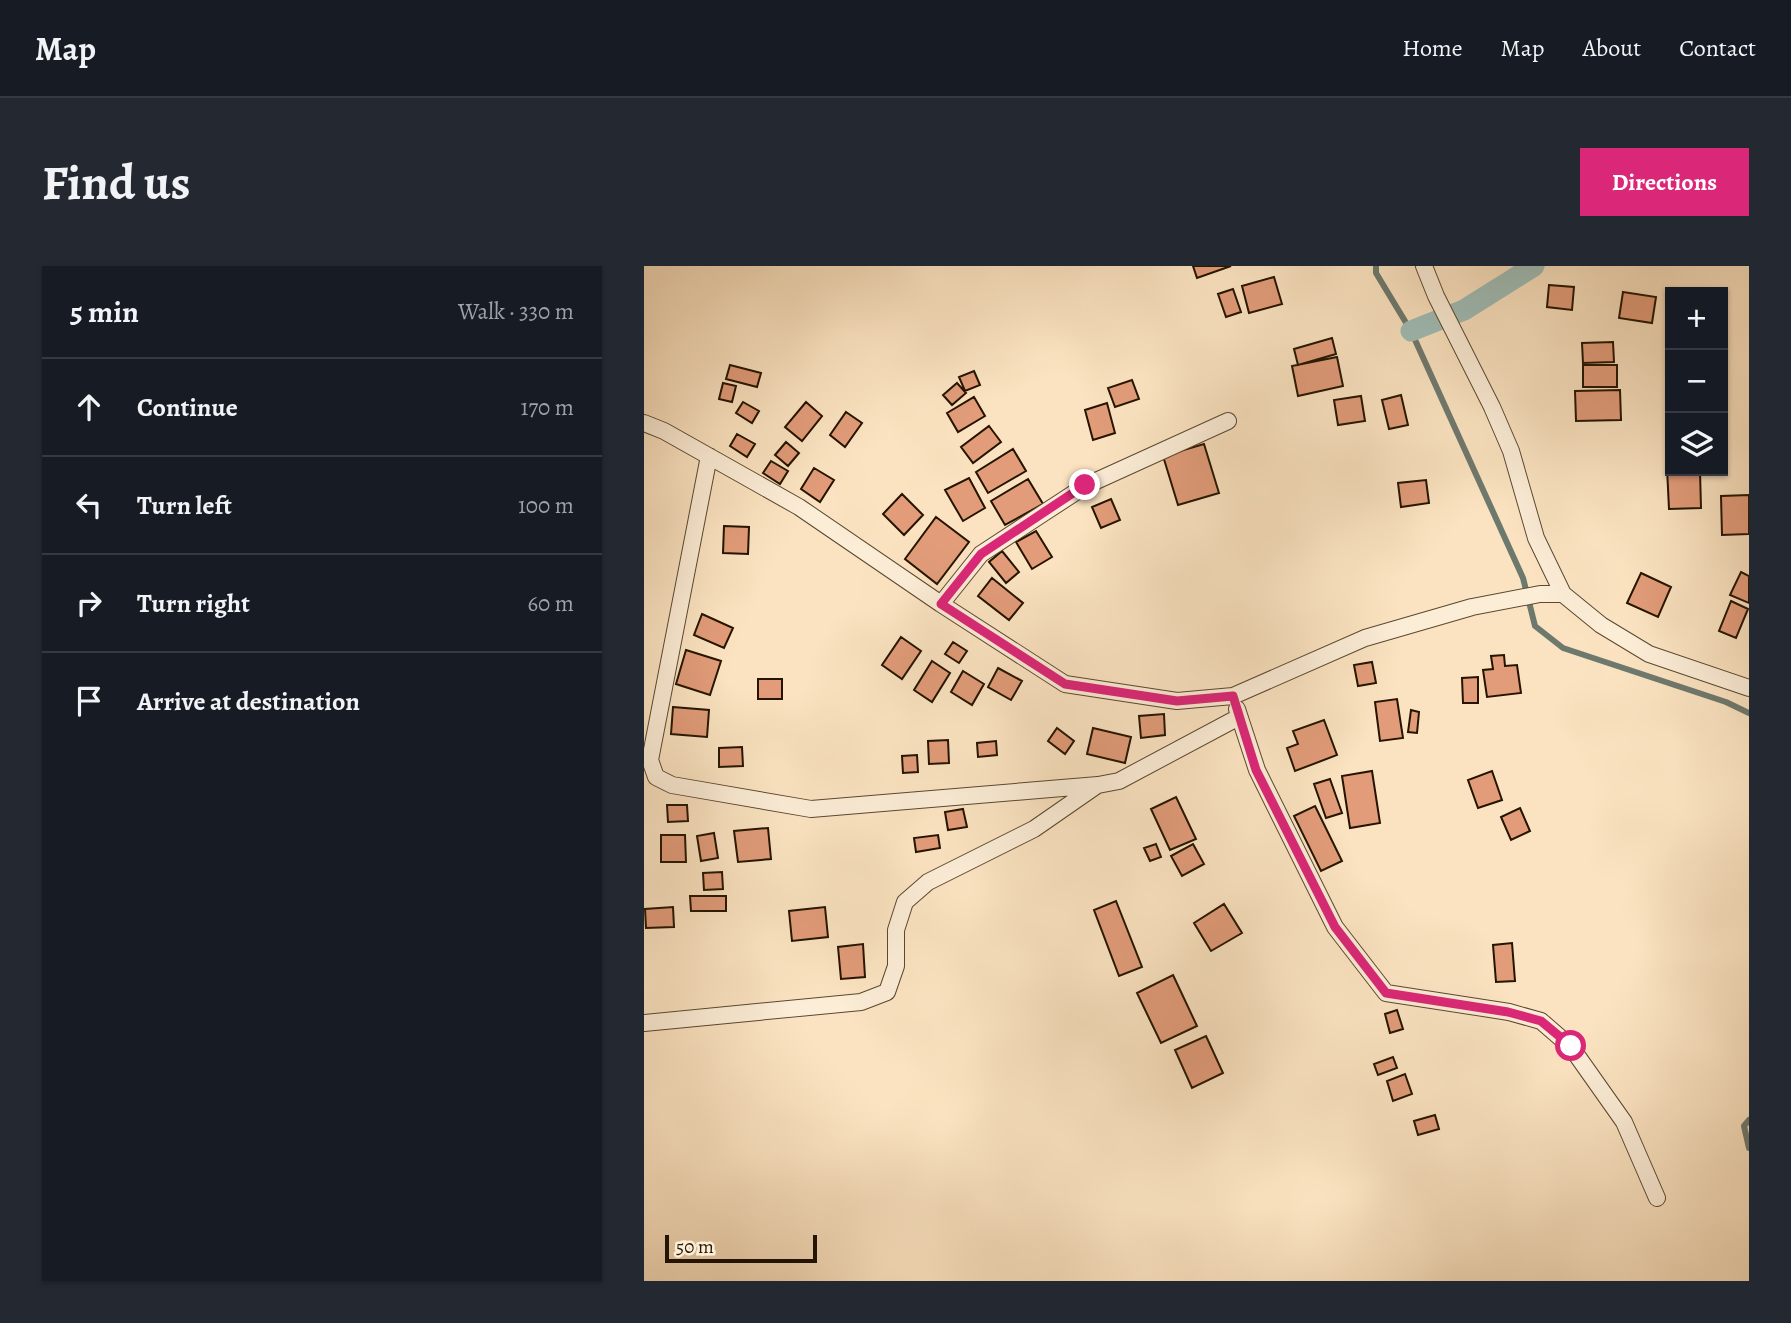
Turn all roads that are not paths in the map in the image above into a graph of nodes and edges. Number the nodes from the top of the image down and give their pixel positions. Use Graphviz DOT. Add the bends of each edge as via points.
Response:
graph roads {
  1 [pos="1424,266"];
  2 [pos="1228,421"];
  3 [pos="644,423"];
  4 [pos="709,456"];
  5 [pos="1563,594"];
  6 [pos="941,604"];
  7 [pos="1749,688"];
  8 [pos="1233,696"];
  9 [pos="1240,717"];
  10 [pos="1098,785"];
  11 [pos="644,1023"];
  12 [pos="1657,1198"];
  1 -- 5 [label="street" via="1511,451 1536,538"];
  2 -- 6 [label="street" via="1085,485 981,554"];
  3 -- 4 [label="street"];
  4 -- 6 [label="street" via="799,507"];
  4 -- 10 [label="street" via="650,760 656,777 672,785 811,809"];
  5 -- 7 [label="street" via="1601,625 1649,654"];
  5 -- 8 [label="street" via="1472,607 1365,638"];
  6 -- 8 [label="street" via="1065,684 1177,701"];
  8 -- 9 [label="street"];
  9 -- 10 [label="street" via="1119,781"];
  9 -- 12 [label="street" via="1256,770 1335,927 1386,993 1541,1021 1571,1046 1624,1122"];
  10 -- 11 [label="street" via="1034,829 928,882 905,902 895,930 896,966 887,992 861,1002"];
}
